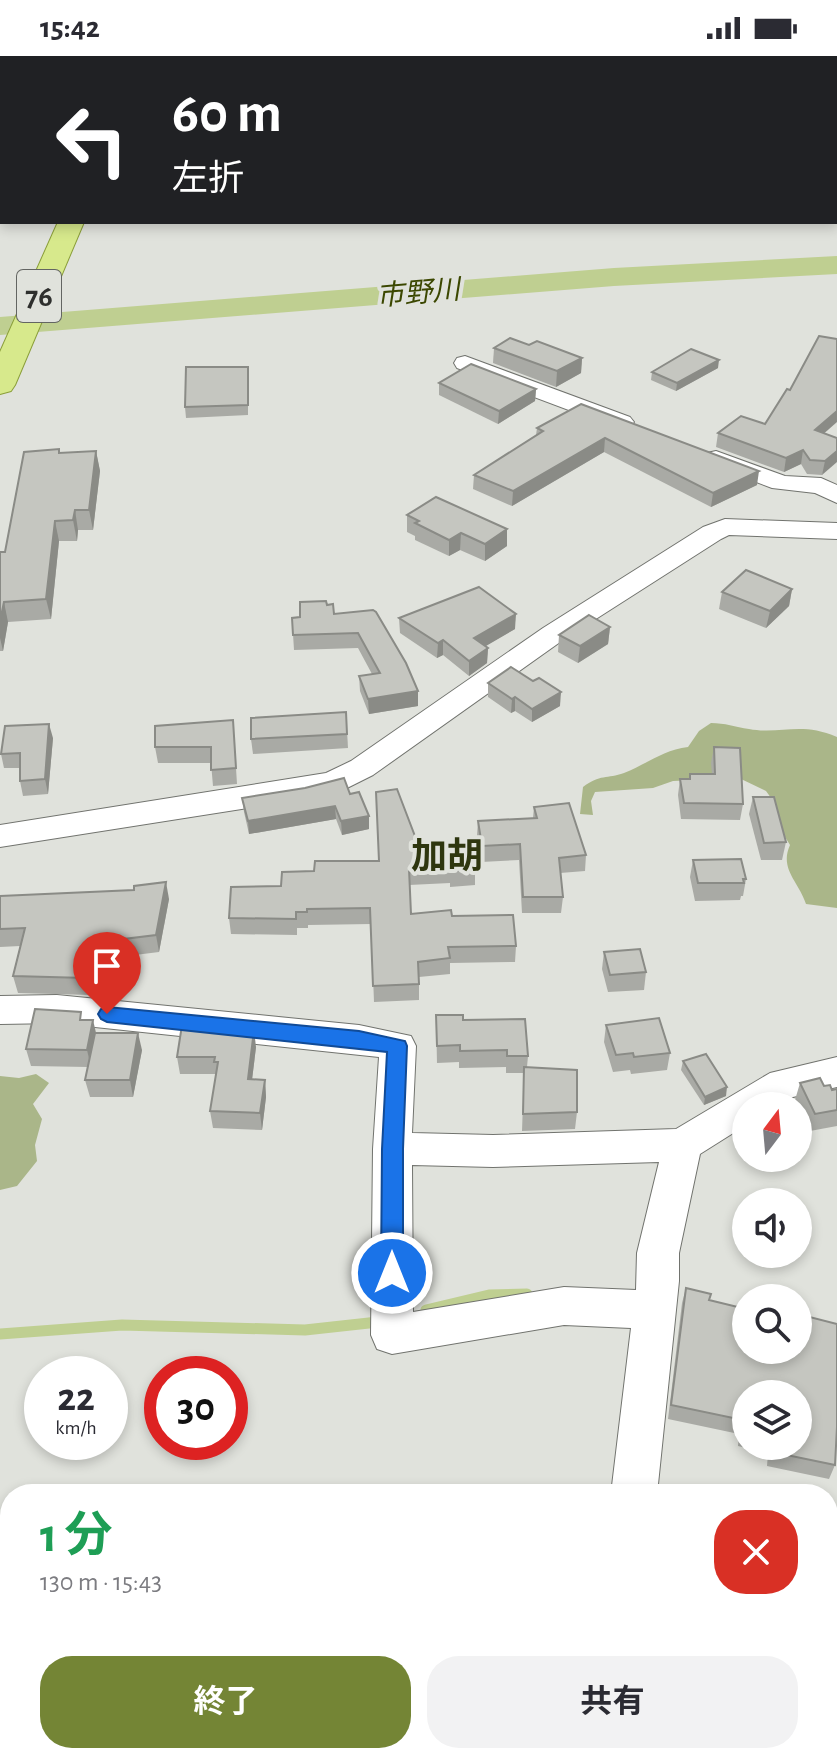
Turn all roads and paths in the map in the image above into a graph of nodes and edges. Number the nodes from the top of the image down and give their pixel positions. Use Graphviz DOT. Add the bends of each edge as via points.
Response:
graph roads {
  1 [pos="70,224"];
  2 [pos="465,363"];
  3 [pos="3,377"];
  4 [pos="650,432"];
  5 [pos="694,449"];
  6 [pos="781,483"];
  7 [pos="832,484"];
  8 [pos="725,527"];
  9 [pos="837,531"];
  10 [pos="0,836"];
  11 [pos="0,1010"];
  12 [pos="837,1072"];
  13 [pos="770,1092"];
  14 [pos="732,1115"];
  15 [pos="682,1145"];
  16 [pos="392,1149"];
  17 [pos="655,1310"];
  18 [pos="635,1484"];
  1 -- 3 [label="main road, 76"];
  2 -- 4 [label="street"];
  5 -- 6 [label="street"];
  6 -- 7 [label="street"];
  6 -- 8 [label="street"];
  8 -- 9 [label="street"];
  8 -- 10 [label="street" via="671,556 409,737 336,781"];
  11 -- 16 [label="street" via="57,1009 398,1046"];
  12 -- 13 [label="street"];
  14 -- 15 [label="street"];
  15 -- 16 [label="street"];
  15 -- 17 [label="street" via="658,1253"];
  16 -- 17 [label="street" via="392,1335 564,1306"];
  17 -- 18 [label="street"];
}
